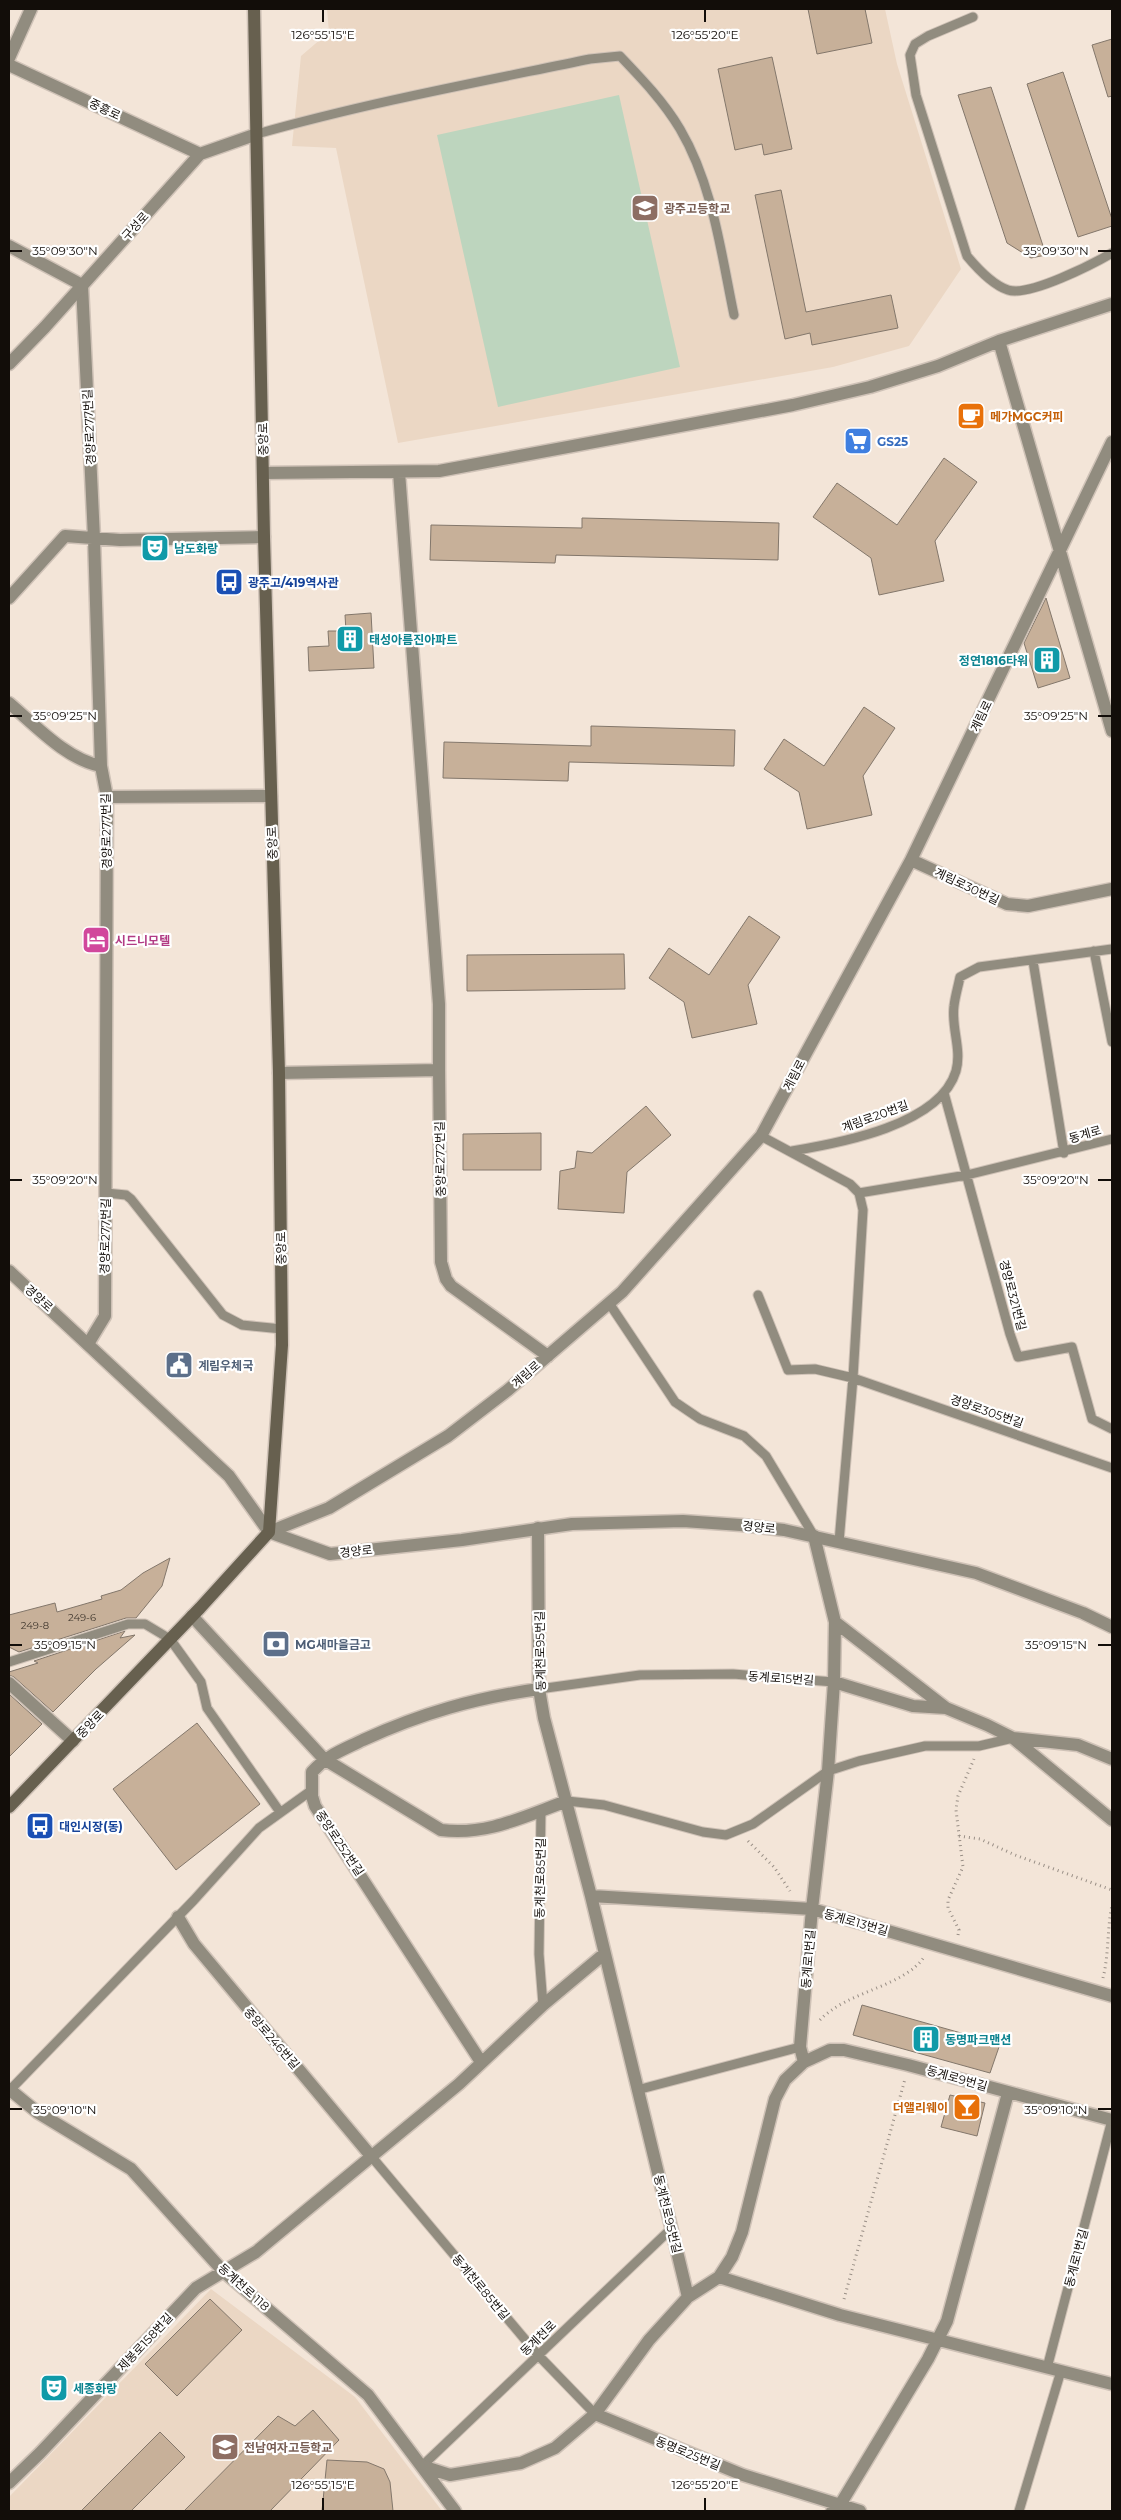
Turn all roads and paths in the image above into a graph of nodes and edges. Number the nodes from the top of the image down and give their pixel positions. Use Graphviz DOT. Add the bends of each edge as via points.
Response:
graph roads {
  1 [pos="31,9"];
  2 [pos="254,9"];
  3 [pos="973,17"];
  4 [pos="9,58"];
  5 [pos="9,65"];
  6 [pos="257,134"];
  7 [pos="200,154"];
  8 [pos="9,246"];
  9 [pos="1112,253"];
  10 [pos="82,284"];
  11 [pos="1112,304"];
  12 [pos="734,315"];
  13 [pos="999,341"];
  14 [pos="9,364"];
  15 [pos="1112,442"];
  16 [pos="399,472"];
  17 [pos="264,473"];
  18 [pos="264,537"];
  19 [pos="94,538"];
  20 [pos="1060,553"];
  21 [pos="9,598"];
  22 [pos="9,703"];
  23 [pos="1112,731"];
  24 [pos="100,766"];
  25 [pos="271,796"];
  26 [pos="107,797"];
  27 [pos="912,860"];
  28 [pos="1112,889"];
  29 [pos="1112,949"];
  30 [pos="1094,951"];
  31 [pos="1033,961"];
  32 [pos="1112,1042"];
  33 [pos="439,1070"];
  34 [pos="278,1073"];
  35 [pos="944,1093"];
  36 [pos="761,1136"];
  37 [pos="1112,1139"];
  38 [pos="792,1151"];
  39 [pos="1064,1153"];
  40 [pos="967,1175"];
  41 [pos="106,1193"];
  42 [pos="859,1193"];
  43 [pos="9,1271"];
  44 [pos="758,1295"];
  45 [pos="609,1303"];
  46 [pos="282,1330"];
  47 [pos="88,1344"];
  48 [pos="548,1356"];
  49 [pos="853,1378"];
  50 [pos="1112,1429"];
  51 [pos="1112,1468"];
  52 [pos="538,1528"];
  53 [pos="269,1532"];
  54 [pos="814,1536"];
  55 [pos="839,1542"];
  56 [pos="192,1616"];
  57 [pos="835,1622"];
  58 [pos="1112,1627"];
  59 [pos="170,1639"];
  60 [pos="9,1662"];
  61 [pos="834,1682"];
  62 [pos="9,1684"];
  63 [pos="539,1689"];
  64 [pos="946,1708"];
  65 [pos="1013,1738"];
  66 [pos="73,1741"];
  67 [pos="979,1746"];
  68 [pos="324,1759"];
  69 [pos="1112,1759"];
  70 [pos="828,1771"];
  71 [pos="312,1790"];
  72 [pos="567,1801"];
  73 [pos="9,1807"];
  74 [pos="541,1810"];
  75 [pos="280,1812"];
  76 [pos="1112,1820"];
  77 [pos="739,1831"];
  78 [pos="959,1836"];
  79 [pos="1112,1890"];
  80 [pos="591,1896"];
  81 [pos="1112,1904"];
  82 [pos="806,1909"];
  83 [pos="178,1917"];
  84 [pos="930,1944"];
  85 [pos="954,1951"];
  86 [pos="604,1954"];
  87 [pos="1099,1992"];
  88 [pos="1112,1996"];
  89 [pos="543,2006"];
  90 [pos="800,2047"];
  91 [pos="481,2062"];
  92 [pos="804,2062"];
  93 [pos="908,2065"];
  94 [pos="10,2090"];
  95 [pos="637,2090"];
  96 [pos="1008,2093"];
  97 [pos="1112,2120"];
  98 [pos="371,2156"];
  99 [pos="672,2228"];
  100 [pos="223,2271"];
  101 [pos="719,2277"];
  102 [pos="688,2297"];
  103 [pos="840,2314"];
  104 [pos="939,2339"];
  105 [pos="538,2355"];
  106 [pos="1048,2368"];
  107 [pos="1061,2371"];
  108 [pos="1112,2384"];
  109 [pos="595,2414"];
  110 [pos="422,2466"];
  111 [pos="9,2483"];
  112 [pos="836,2508"];
  113 [pos="455,2511"];
  114 [pos="860,2511"];
  115 [pos="1018,2511"];
  1 -- 4 [label="street"];
  2 -- 6 [label="main road, 중앙로"];
  3 -- 9 [label="lane" via="928,36 915,44 910,55 916,95 967,256 979,270 1009,290 1073,274"];
  5 -- 7 [label="street, 중흥로"];
  6 -- 7 [label="street, 구성로"];
  6 -- 12 [label="lane" via="413,96 590,59 620,56 656,95 691,150 711,208"];
  6 -- 17 [label="main road, 중앙로"];
  7 -- 10 [label="street, 구성로"];
  8 -- 10 [label="street"];
  10 -- 14 [label="street, 구성로"];
  10 -- 19 [label="street, 경양로277번길"];
  11 -- 13 [label="street"];
  13 -- 16 [label="street" via="938,366 793,405 439,471"];
  13 -- 20 [label="street"];
  15 -- 20 [label="street, 계림로"];
  16 -- 17 [label="street"];
  16 -- 33 [label="street" via="438,994"];
  17 -- 18 [label="main road, 중앙로"];
  18 -- 19 [label="street"];
  18 -- 25 [label="main road, 중앙로"];
  19 -- 21 [label="street" via="65,536"];
  19 -- 24 [label="street, 경양로277번길"];
  20 -- 23 [label="street"];
  20 -- 27 [label="street, 계림로"];
  22 -- 24 [label="street" via="73,756 86,764"];
  24 -- 26 [label="street, 경양로277번길"];
  25 -- 26 [label="street"];
  25 -- 34 [label="main road, 중앙로"];
  26 -- 41 [label="street, 경양로277번길"];
  27 -- 28 [label="street, 계림로30번길" via="1007,904 1028,906"];
  27 -- 36 [label="street, 계림로"];
  29 -- 30 [label="lane, 계림로20번길"];
  30 -- 31 [label="lane, 계림로20번길"];
  30 -- 32 [label="lane"];
  31 -- 35 [label="lane, 계림로20번길" via="979,966 960,977 954,1007 958,1054 956,1072"];
  31 -- 39 [label="lane"];
  33 -- 34 [label="street"];
  33 -- 48 [label="street, 중앙로272번길" via="442,1262 446,1279 451,1286"];
  34 -- 46 [label="main road, 중앙로"];
  35 -- 38 [label="lane, 계림로20번길" via="922,1111 886,1127 832,1144"];
  35 -- 40 [label="lane, 경양로321번길"];
  36 -- 38 [label="lane"];
  36 -- 45 [label="street, 계림로"];
  37 -- 39 [label="lane, 동계로"];
  38 -- 42 [label="lane" via="850,1184"];
  39 -- 40 [label="lane"];
  40 -- 42 [label="lane"];
  40 -- 50 [label="lane, 경양로321번길" via="1018,1357 1072,1347 1092,1419"];
  41 -- 46 [label="lane" via="126,1195 131,1199 223,1315 242,1325"];
  41 -- 47 [label="street, 경양로277번길" via="105,1316"];
  42 -- 49 [label="lane" via="863,1210"];
  43 -- 47 [label="street, 경양로"];
  44 -- 49 [label="lane, 경양로305번길" via="788,1370 815,1369"];
  45 -- 48 [label="street, 계림로"];
  45 -- 54 [label="lane" via="675,1402 700,1419 744,1436 766,1456"];
  46 -- 53 [label="main road, 중앙로"];
  47 -- 53 [label="street, 경양로" via="229,1476"];
  48 -- 53 [label="street, 계림로" via="448,1436 417,1456 329,1508"];
  49 -- 51 [label="lane, 경양로305번길"];
  49 -- 55 [label="lane"];
  52 -- 53 [label="street, 경양로" via="330,1554"];
  52 -- 54 [label="street, 경양로" via="618,1522 683,1522 741,1525"];
  52 -- 63 [label="street, 동계천로95번길"];
  53 -- 56 [label="main road, 중앙로"];
  54 -- 55 [label="street, 경양로"];
  54 -- 57 [label="street, 동계로1번길"];
  55 -- 58 [label="street, 경양로" via="976,1573"];
  56 -- 59 [label="main road, 중앙로"];
  56 -- 68 [label="street"];
  57 -- 61 [label="street, 동계로1번길"];
  57 -- 64 [label="street"];
  59 -- 60 [label="lane" via="145,1624 128,1624"];
  59 -- 66 [label="main road, 중앙로"];
  59 -- 75 [label="lane" via="201,1682 207,1708"];
  61 -- 63 [label="lane, 동계로15번길" via="734,1674 668,1674"];
  61 -- 64 [label="street, 동계로15번길" via="913,1706"];
  61 -- 70 [label="street, 동계로1번길"];
  62 -- 66 [label="street"];
  63 -- 68 [label="street" via="450,1706 402,1722"];
  63 -- 72 [label="street, 동계천로95번길"];
  64 -- 65 [label="street, 동계로15번길"];
  65 -- 67 [label="lane, 동계로15번길"];
  65 -- 69 [label="street, 동계로15번길" via="1078,1745"];
  65 -- 76 [label="street, 동계로15번길"];
  66 -- 73 [label="main road, 중앙로"];
  67 -- 70 [label="lane, 동계로15번길" via="925,1746"];
  67 -- 78 [label="path" via="958,1796"];
  68 -- 71 [label="street, 중앙로252번길" via="312,1772"];
  68 -- 74 [label="street" via="442,1830 461,1832 502,1826"];
  70 -- 77 [label="lane"];
  70 -- 82 [label="street, 동계로1번길"];
  71 -- 75 [label="lane"];
  71 -- 91 [label="street, 중앙로252번길" via="315,1806"];
  72 -- 74 [label="street"];
  72 -- 77 [label="lane" via="604,1805 703,1832 726,1835"];
  72 -- 80 [label="street, 동계천로95번길"];
  74 -- 89 [label="lane, 동계천로85번길" via="539,1954"];
  75 -- 83 [label="lane" via="259,1828"];
  77 -- 82 [label="path" via="774,1867"];
  78 -- 79 [label="path" via="980,1839"];
  78 -- 85 [label="path" via="963,1867 951,1892 948,1908 959,1930"];
  80 -- 82 [label="street, 동계로13번길"];
  80 -- 86 [label="street, 동계천로95번길"];
  81 -- 87 [label="path" via="1107,1928 1107,1955"];
  82 -- 84 [label="street, 동계로13번길"];
  82 -- 90 [label="street, 동계로1번길"];
  83 -- 94 [label="lane"];
  83 -- 98 [label="street, 중앙로246번길" via="194,1944"];
  84 -- 85 [label="street, 동계로13번길"];
  84 -- 90 [label="path" via="923,1959 902,1975 832,2009 820,2019"];
  85 -- 87 [label="street, 동계로13번길"];
  86 -- 89 [label="street"];
  86 -- 95 [label="street, 동계천로95번길"];
  87 -- 88 [label="street, 동계로13번길"];
  89 -- 91 [label="street"];
  90 -- 92 [label="street, 동계로1번길"];
  90 -- 95 [label="lane"];
  91 -- 98 [label="street"];
  92 -- 93 [label="street, 동계로9번길" via="830,2050 844,2050"];
  92 -- 101 [label="street" via="785,2080 776,2099 742,2232"];
  93 -- 96 [label="street, 동계로9번길"];
  93 -- 103 [label="path"];
  94 -- 100 [label="street, 동계천로 118" via="37,2112 131,2169"];
  95 -- 99 [label="street, 동계천로95번길"];
  96 -- 97 [label="street, 동계로9번길"];
  96 -- 104 [label="street" via="947,2320"];
  97 -- 106 [label="lane, 동계로1번길"];
  98 -- 100 [label="street" via="256,2252"];
  98 -- 105 [label="lane, 동계천로85번길"];
  99 -- 102 [label="street, 동계천로95번길"];
  99 -- 105 [label="lane, 동계천로"];
  100 -- 110 [label="street, 동계천로 118" via="368,2395"];
  100 -- 111 [label="street, 제봉로158번길" via="196,2288"];
  101 -- 102 [label="street"];
  101 -- 103 [label="street"];
  102 -- 109 [label="street" via="649,2340"];
  103 -- 104 [label="street"];
  104 -- 106 [label="street"];
  104 -- 112 [label="street"];
  105 -- 109 [label="lane, 동계천로85번길"];
  105 -- 110 [label="lane, 동계천로"];
  106 -- 107 [label="street"];
  107 -- 108 [label="street"];
  107 -- 115 [label="lane"];
  109 -- 110 [label="street" via="555,2448 521,2463 450,2475"];
  109 -- 112 [label="street, 동명로25번길" via="743,2475"];
  110 -- 113 [label="street, 동계천로 118"];
  112 -- 114 [label="street, 동명로25번길"];
}
